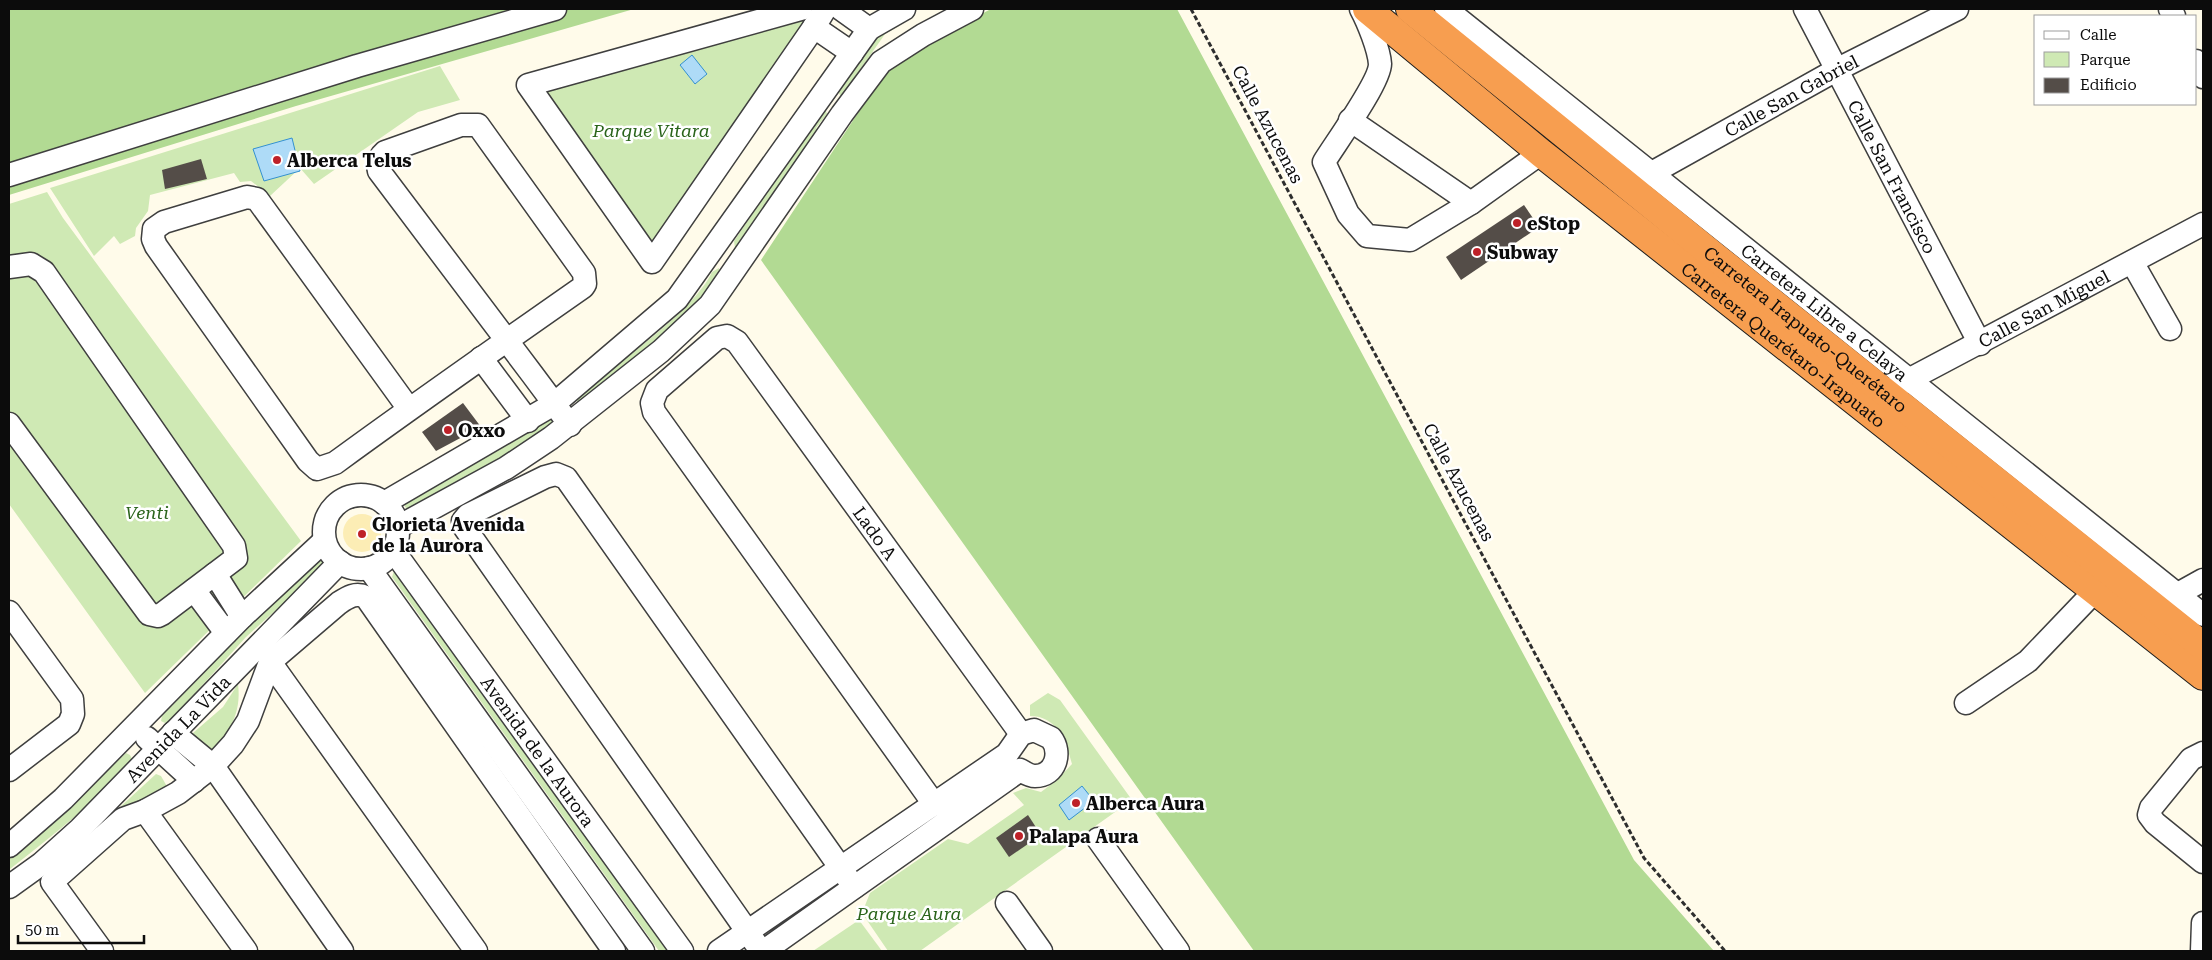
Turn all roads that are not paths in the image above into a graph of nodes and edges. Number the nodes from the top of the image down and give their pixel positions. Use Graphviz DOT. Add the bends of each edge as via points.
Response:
graph roads {
  1 [pos="555,9"];
  2 [pos="801,9"];
  3 [pos="841,9"];
  4 [pos="904,9"];
  5 [pos="910,9"];
  6 [pos="972,9"];
  7 [pos="1361,9"];
  8 [pos="1367,9"];
  9 [pos="1410,9"];
  10 [pos="1446,9"];
  11 [pos="1805,9"];
  12 [pos="1957,9"];
  13 [pos="819,18"];
  14 [pos="869,29"];
  15 [pos="923,35"];
  16 [pos="852,53"];
  17 [pos="2197,63"];
  18 [pos="1838,69"];
  19 [pos="2203,77"];
  20 [pos="1350,120"];
  21 [pos="1541,153"];
  22 [pos="1652,173"];
  23 [pos="9,175"];
  24 [pos="1629,186"];
  25 [pos="1471,203"];
  26 [pos="2203,224"];
  27 [pos="710,255"];
  28 [pos="2132,262"];
  29 [pos="9,268"];
  30 [pos="734,270"];
  31 [pos="2170,329"];
  32 [pos="507,340"];
  33 [pos="1980,344"];
  34 [pos="481,358"];
  35 [pos="1908,380"];
  36 [pos="1884,392"];
  37 [pos="554,404"];
  38 [pos="409,409"];
  39 [pos="528,421"];
  40 [pos="9,424"];
  41 [pos="570,425"];
  42 [pos="384,503"];
  43 [pos="398,526"];
  44 [pos="324,541"];
  45 [pos="393,550"];
  46 [pos="340,562"];
  47 [pos="369,568"];
  48 [pos="215,574"];
  49 [pos="2203,580"];
  50 [pos="194,590"];
  51 [pos="2095,591"];
  52 [pos="2156,607"];
  53 [pos="9,612"];
  54 [pos="2203,615"];
  55 [pos="242,616"];
  56 [pos="226,634"];
  57 [pos="2203,646"];
  58 [pos="270,662"];
  59 [pos="2203,676"];
  60 [pos="1966,703"];
  61 [pos="135,727"];
  62 [pos="1021,734"];
  63 [pos="165,741"];
  64 [pos="2203,753"];
  65 [pos="213,766"];
  66 [pos="9,770"];
  67 [pos="194,781"];
  68 [pos="934,804"];
  69 [pos="145,810"];
  70 [pos="1098,839"];
  71 [pos="9,846"];
  72 [pos="2203,862"];
  73 [pos="841,868"];
  74 [pos="9,887"];
  75 [pos="854,887"];
  76 [pos="1007,903"];
  77 [pos="2203,925"];
  78 [pos="747,931"];
  79 [pos="102,951"];
  80 [pos="246,951"];
  81 [pos="342,951"];
  82 [pos="476,951"];
  83 [pos="614,951"];
  84 [pos="643,951"];
  85 [pos="682,951"];
  86 [pos="719,951"];
  87 [pos="762,951"];
  88 [pos="1041,951"];
  89 [pos="1178,951"];
  90 [pos="2202,951"];
  1 -- 23 [label="street" via="357,66"];
  2 -- 13 [label="street" via="528,85 652,262"];
  3 -- 14 [label="street"];
  4 -- 14 [label="street"];
  5 -- 15 [label="street"];
  6 -- 15 [label="street"];
  7 -- 20 [label="street" via="1380,65 1370,90"];
  8 -- 21 [label="highway, Carretera Querétaro-Irapuato"];
  9 -- 24 [label="highway, Carretera Irapuato-Querétaro"];
  10 -- 22 [label="street, Carretera Libre a Celaya"];
  11 -- 18 [label="street, Calle San Francisco"];
  12 -- 18 [label="street, Calle San Gabriel"];
  13 -- 16 [label="street"];
  14 -- 16 [label="street"];
  15 -- 30 [label="street" via="892,53 875,69"];
  16 -- 27 [label="street"];
  17 -- 19 [label="street"];
  18 -- 22 [label="street, Calle San Gabriel"];
  18 -- 33 [label="street, Calle San Francisco"];
  20 -- 25 [label="street"];
  20 -- 25 [label="street" via="1324,162 1348,214 1367,236 1410,240"];
  21 -- 25 [label="street"];
  21 -- 51 [label="highway, Carretera Querétaro-Irapuato"];
  22 -- 24 [label="street, Calle San Gabriel"];
  22 -- 35 [label="street, Carretera Libre a Celaya"];
  24 -- 36 [label="highway, Carretera Irapuato-Querétaro"];
  26 -- 28 [label="street, Calle San Miguel"];
  27 -- 30 [label="street"];
  27 -- 37 [label="street" via="677,299"];
  28 -- 31 [label="street"];
  28 -- 33 [label="street, Calle San Miguel"];
  29 -- 48 [label="street" via="31,264 44,272 234,546 236,558"];
  30 -- 41 [label="street" via="698,317"];
  32 -- 32 [label="street" via="380,171 378,161 384,152 461,125 478,125 584,273 583,287"];
  32 -- 34 [label="street"];
  32 -- 37 [label="street"];
  33 -- 35 [label="street, Calle San Miguel"];
  34 -- 38 [label="street"];
  34 -- 39 [label="street"];
  35 -- 36 [label="street, Calle San Miguel"];
  35 -- 52 [label="street, Carretera Libre a Celaya"];
  36 -- 52 [label="highway, Carretera Irapuato-Querétaro"];
  37 -- 39 [label="street"];
  37 -- 41 [label="street"];
  38 -- 38 [label="street" via="257,199 247,197 164,222 154,229 156,246 312,465 322,469 335,463"];
  39 -- 42 [label="street"];
  40 -- 50 [label="street" via="145,612 152,616 162,614"];
  41 -- 43 [label="street" via="506,468"];
  42 -- 43 [label="street"];
  42 -- 44 [label="street" via="362,495 339,502 326,521"];
  43 -- 45 [label="street"];
  44 -- 46 [label="street"];
  44 -- 55 [label="street, Avenida La Vida"];
  45 -- 47 [label="street" via="384,560"];
  45 -- 85 [label="street, Avenida de la Aurora"];
  46 -- 47 [label="street" via="354,568"];
  46 -- 63 [label="street, Avenida La Vida"];
  47 -- 84 [label="street, Avenida de la Aurora"];
  48 -- 50 [label="street"];
  48 -- 55 [label="street"];
  49 -- 52 [label="street"];
  50 -- 56 [label="street"];
  51 -- 52 [label="highway, Carretera Querétaro-Irapuato"];
  51 -- 60 [label="street" via="2028,661"];
  52 -- 54 [label="street, Carretera Libre a Celaya"];
  52 -- 57 [label="highway, Carretera Irapuato-Querétaro"];
  52 -- 59 [label="highway, Carretera Querétaro-Irapuato"];
  53 -- 66 [label="street" via="72,699 74,707 69,724"];
  55 -- 56 [label="street, Avenida La Vida"];
  56 -- 61 [label="street, Avenida La Vida"];
  58 -- 65 [label="street" via="245,726"];
  58 -- 82 [label="street"];
  58 -- 83 [label="street" via="339,603 350,596 360,594 366,597"];
  61 -- 63 [label="street"];
  61 -- 71 [label="street, Avenida La Vida" via="63,799"];
  62 -- 68 [label="street" via="1008,754"];
  62 -- 68 [label="street, Lado A" via="737,342 727,336 717,338 657,390 652,403 654,412"];
  62 -- 75 [label="street" via="1034,730 1052,738 1058,754 1050,770 1037,776 1020,770"];
  63 -- 65 [label="street"];
  63 -- 67 [label="street"];
  63 -- 74 [label="street, Avenida La Vida" via="63,845"];
  64 -- 72 [label="street" via="2191,759 2151,808 2149,815"];
  65 -- 67 [label="street"];
  65 -- 81 [label="street"];
  67 -- 69 [label="street"];
  68 -- 73 [label="street"];
  69 -- 79 [label="street" via="123,819 52,882"];
  69 -- 80 [label="street"];
  70 -- 89 [label="street"];
  73 -- 75 [label="street"];
  73 -- 78 [label="street"];
  73 -- 78 [label="street" via="566,478 556,474 545,477 468,515 464,521 466,528"];
  75 -- 87 [label="street"];
  76 -- 88 [label="street"];
  77 -- 90 [label="street"];
  78 -- 86 [label="street"];
  78 -- 87 [label="street"];
}
